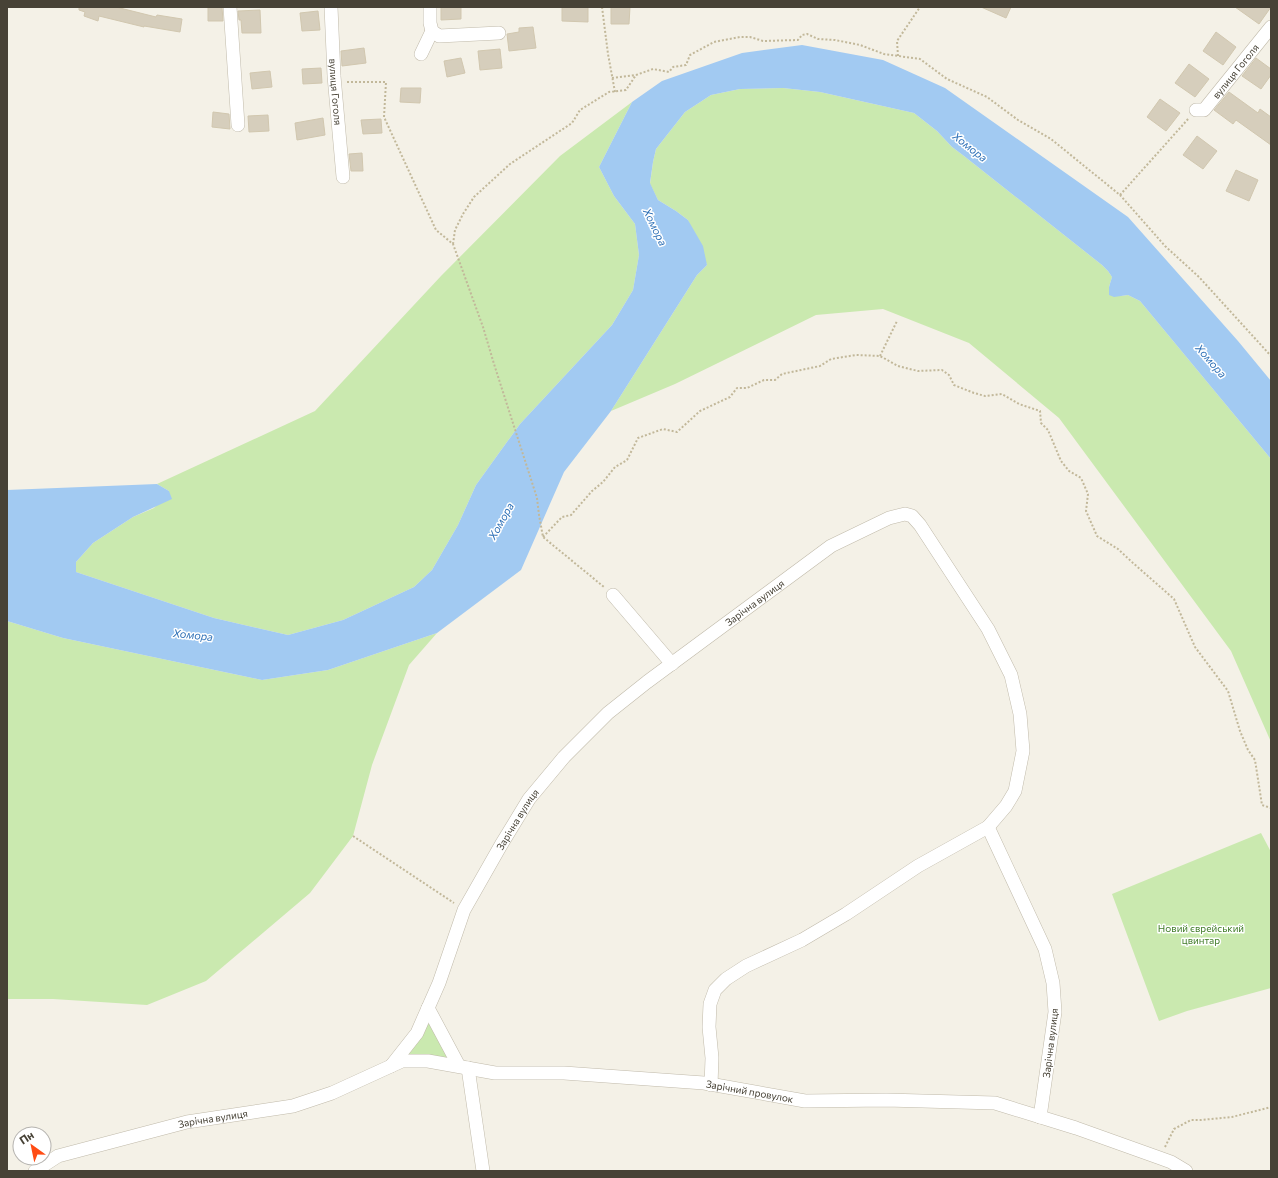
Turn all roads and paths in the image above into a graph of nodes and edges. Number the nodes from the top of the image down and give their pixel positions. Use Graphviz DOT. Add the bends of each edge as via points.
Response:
graph roads {
  1 [pos="230,7"];
  2 [pos="331,7"];
  3 [pos="430,7"];
  4 [pos="602,7"];
  5 [pos="920,7"];
  6 [pos="1271,27"];
  7 [pos="432,31"];
  8 [pos="500,33"];
  9 [pos="421,54"];
  10 [pos="898,56"];
  11 [pos="636,75"];
  12 [pos="334,76"];
  13 [pos="612,78"];
  14 [pos="614,92"];
  15 [pos="1196,110"];
  16 [pos="238,125"];
  17 [pos="343,177"];
  18 [pos="1120,195"];
  19 [pos="453,244"];
  20 [pos="897,321"];
  21 [pos="880,356"];
  22 [pos="1271,356"];
  23 [pos="543,537"];
  24 [pos="613,595"];
  25 [pos="672,664"];
  26 [pos="1271,808"];
  27 [pos="988,827"];
  28 [pos="353,836"];
  29 [pos="464,910"];
  30 [pos="428,1008"];
  31 [pos="391,1066"];
  32 [pos="463,1067"];
  33 [pos="711,1084"];
  34 [pos="1271,1107"];
  35 [pos="1040,1117"];
  36 [pos="1160,1158"];
  37 [pos="35,1171"];
  38 [pos="482,1171"];
  39 [pos="1186,1171"];
  1 -- 16 [label="street"];
  2 -- 12 [label="street, вулиця Гоголя"];
  3 -- 7 [label="street"];
  4 -- 13 [label="path"];
  5 -- 10 [label="path" via="897,41"];
  6 -- 15 [label="street, вулиця Гоголя" via="1204,110"];
  7 -- 8 [label="street" via="439,36"];
  7 -- 9 [label="street"];
  10 -- 11 [label="path" via="860,45 818,39 807,34 798,40 763,41 740,37 714,42 690,55 686,65 673,67 669,72 653,69"];
  10 -- 18 [label="path" via="920,59 947,79 986,97 1051,140"];
  11 -- 13 [label="path"];
  11 -- 14 [label="path" via="626,90"];
  12 -- 17 [label="street, вулиця Гоголя"];
  12 -- 19 [label="path" via="342,81 386,82 384,117 436,230"];
  13 -- 14 [label="path"];
  14 -- 19 [label="path" via="609,92 580,110 572,123 510,164 484,188 463,214 455,230"];
  15 -- 18 [label="path"];
  18 -- 22 [label="path" via="1165,246 1199,277"];
  19 -- 23 [label="path" via="483,327 537,498"];
  20 -- 21 [label="path"];
  21 -- 23 [label="path" via="856,355 831,359 820,366 782,374 775,380 764,380 747,388 737,388 730,397 700,411 677,432 663,429 638,438 627,460 615,466 604,482 592,491 571,515 562,517"];
  21 -- 26 [label="path" via="898,366 918,371 942,370 949,375 954,385 974,394 1002,394 1019,404 1040,411 1041,423 1048,430 1061,460 1069,471 1081,478 1088,494 1086,511 1097,536 1118,549 1174,599 1194,647 1228,691 1240,731 1255,760 1262,805"];
  23 -- 24 [label="path"];
  24 -- 25 [label="street"];
  25 -- 27 [label="street, Зарічна вулиця" via="831,546 889,518 905,514 912,516 988,629 1011,675 1020,714 1023,751 1015,792"];
  25 -- 29 [label="street, Зарічна вулиця" via="608,713 564,757 529,799"];
  27 -- 33 [label="street, Зарічна вулиця" via="918,866 802,940 746,966 726,979 715,990 710,1004"];
  27 -- 35 [label="street, Зарічна вулиця" via="1045,949 1053,983 1055,1012"];
  28 -- 29 [label="path"];
  29 -- 30 [label="street, Зарічна вулиця"];
  30 -- 31 [label="street, Зарічна вулиця" via="417,1033"];
  30 -- 32 [label="street"];
  31 -- 32 [label="street, Зарічна вулиця" via="402,1061 428,1061"];
  31 -- 37 [label="street, Зарічна вулиця" via="332,1093 293,1106 187,1122 58,1156"];
  32 -- 33 [label="street, Зарічний провулок" via="495,1073 564,1073"];
  32 -- 38 [label="street"];
  33 -- 35 [label="street, Зарічний провулок" via="806,1101 995,1102"];
  34 -- 36 [label="path" via="1232,1117 1191,1120 1174,1129"];
  35 -- 36 [label="street"];
  36 -- 39 [label="street"];
}
